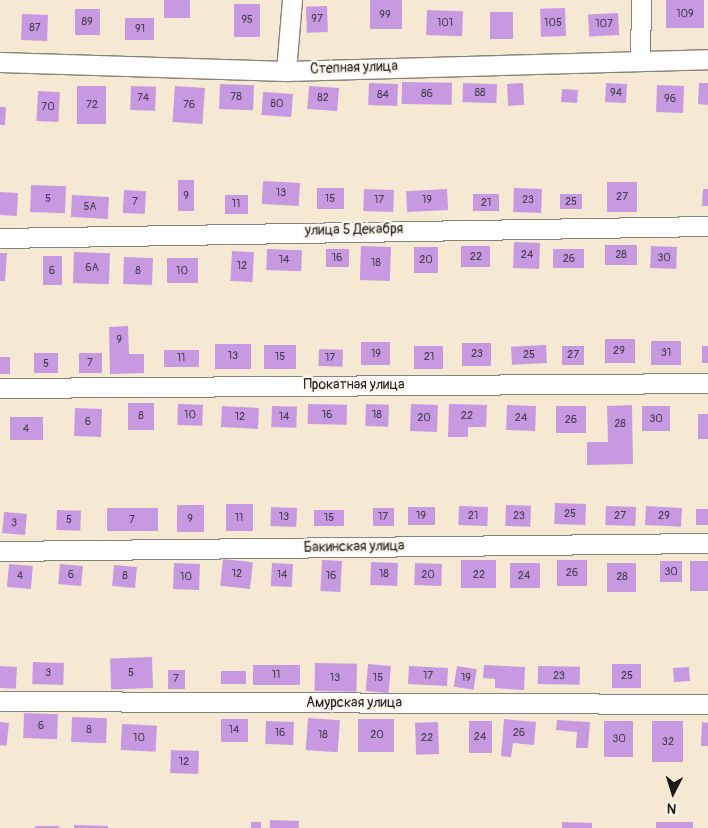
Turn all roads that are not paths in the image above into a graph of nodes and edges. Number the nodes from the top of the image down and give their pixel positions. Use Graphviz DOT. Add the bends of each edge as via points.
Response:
graph roads {
  1 [pos="292,0"];
  2 [pos="641,0"];
  3 [pos="640,59"];
  4 [pos="708,59"];
  5 [pos="0,62"];
  6 [pos="286,70"];
  7 [pos="708,226"];
  8 [pos="0,238"];
  9 [pos="708,383"];
  10 [pos="0,388"];
  11 [pos="708,543"];
  12 [pos="0,551"];
  13 [pos="0,700"];
  14 [pos="708,704"];
  1 -- 6 [label="street"];
  2 -- 3 [label="street"];
  3 -- 4 [label="street, Степная улица"];
  3 -- 6 [label="street, Степная улица"];
  5 -- 6 [label="street, Степная улица"];
  7 -- 8 [label="street, улица 5 Декабря"];
  9 -- 10 [label="street, Прокатная улица"];
  11 -- 12 [label="street, Бакинская улица"];
  13 -- 14 [label="street, Амурская улица"];
}
